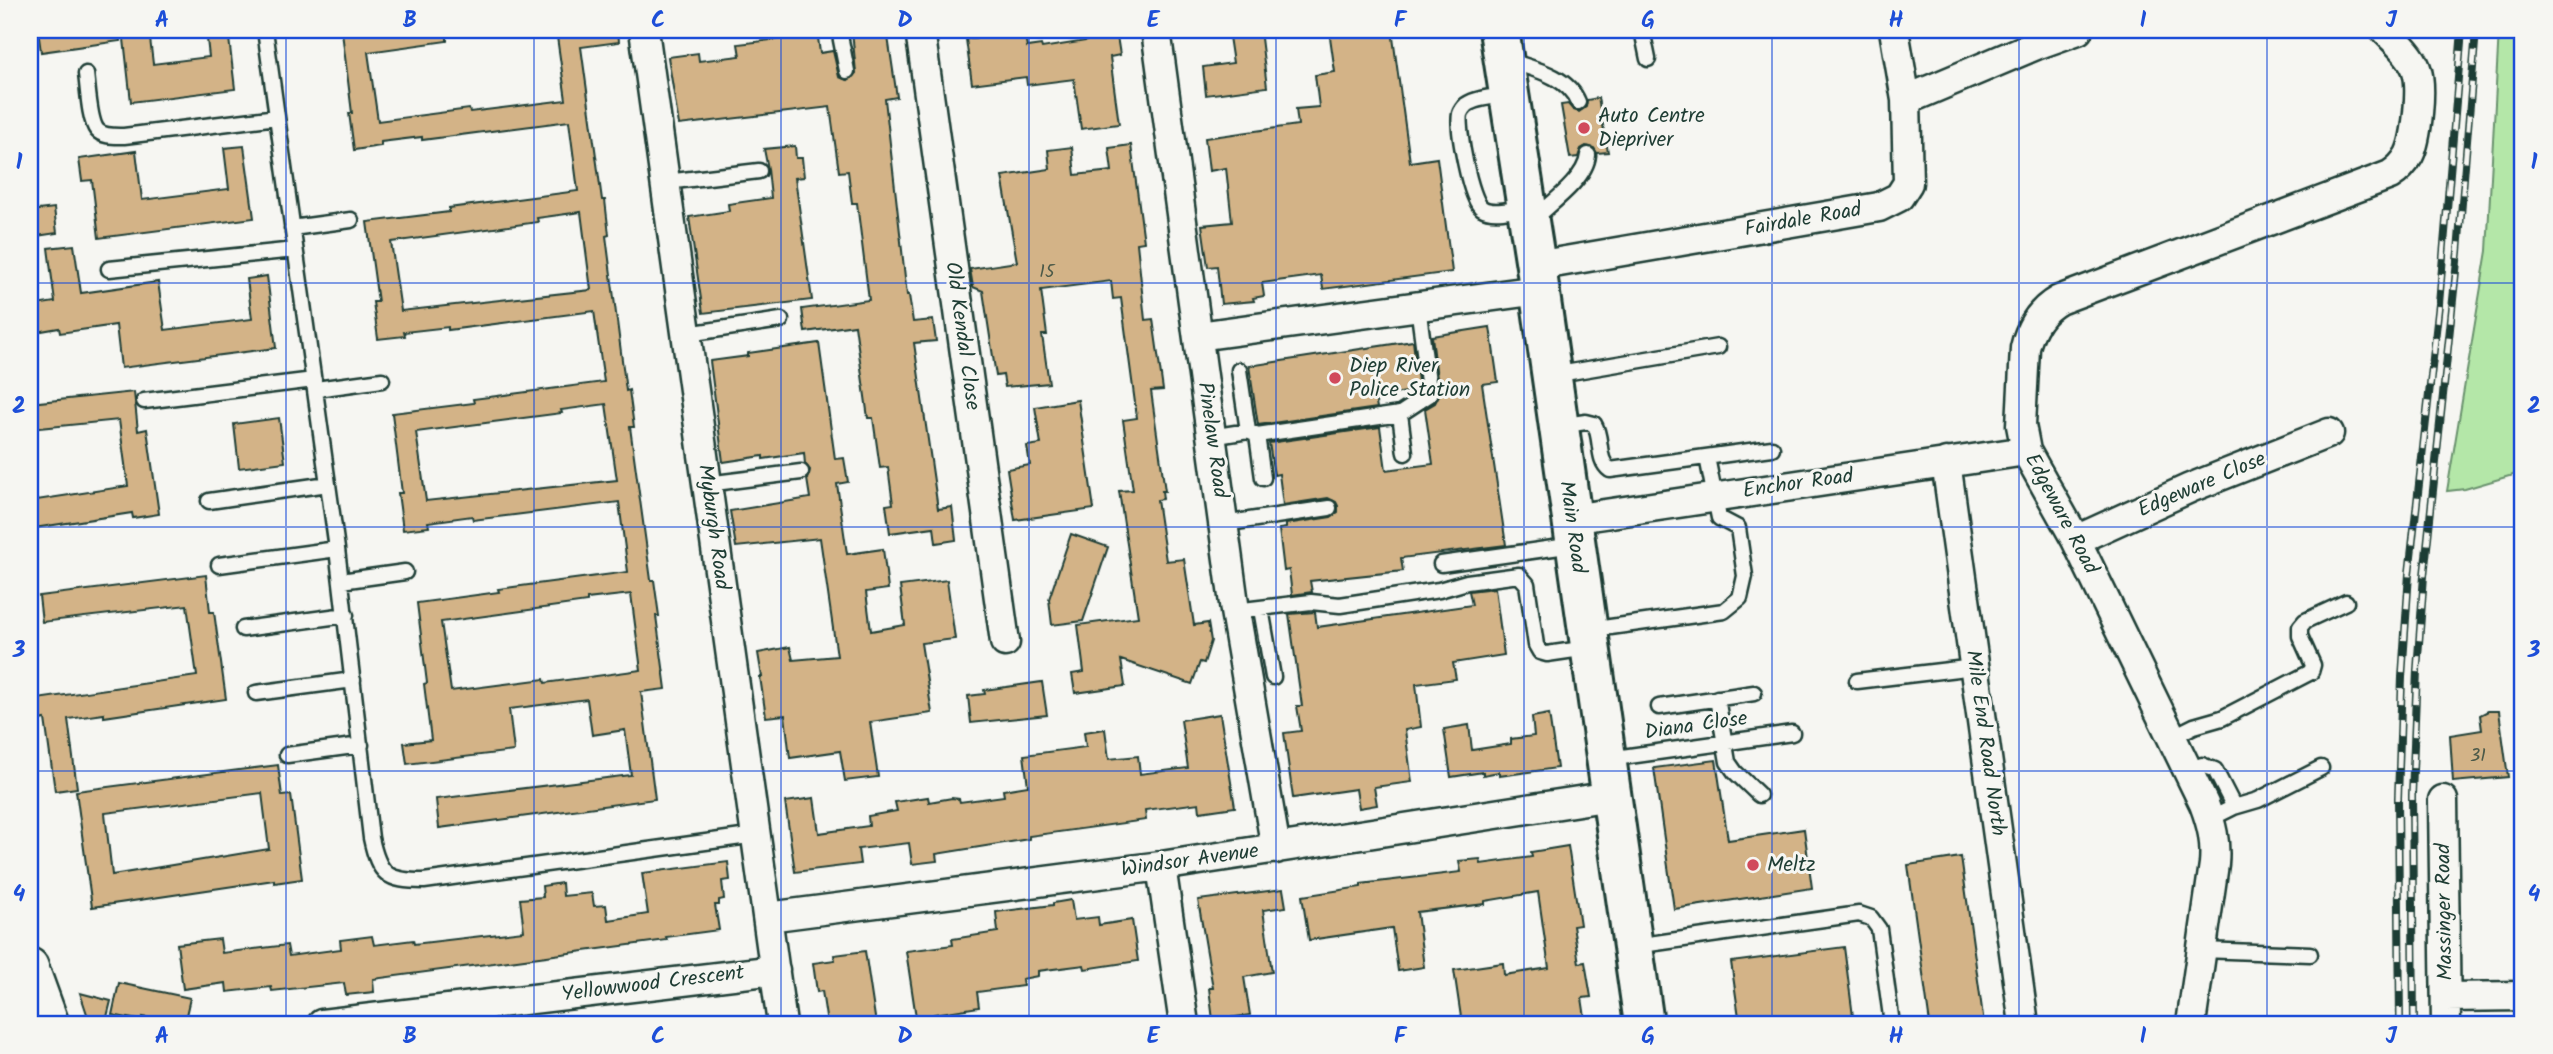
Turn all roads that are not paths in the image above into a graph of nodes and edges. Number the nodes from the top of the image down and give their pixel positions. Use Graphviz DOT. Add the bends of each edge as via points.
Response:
graph roads {
  1 [pos="265,30"];
  2 [pos="839,30"];
  3 [pos="920,30"];
  4 [pos="1156,30"];
  5 [pos="1642,30"];
  6 [pos="1894,30"];
  7 [pos="2078,30"];
  8 [pos="2385,30"];
  9 [pos="650,31"];
  10 [pos="1648,59"];
  11 [pos="1504,61"];
  12 [pos="847,71"];
  13 [pos="86,74"];
  14 [pos="1906,100"];
  15 [pos="1578,102"];
  16 [pos="276,117"];
  17 [pos="1588,155"];
  18 [pos="759,171"];
  19 [pos="666,183"];
  20 [pos="1528,215"];
  21 [pos="351,219"];
  22 [pos="292,228"];
  23 [pos="295,250"];
  24 [pos="108,269"];
  25 [pos="1537,278"];
  26 [pos="1418,306"];
  27 [pos="781,320"];
  28 [pos="687,334"];
  29 [pos="1198,336"];
  30 [pos="1718,347"];
  31 [pos="1240,370"];
  32 [pos="1551,375"];
  33 [pos="382,380"];
  34 [pos="315,384"];
  35 [pos="144,401"];
  36 [pos="1400,414"];
  37 [pos="1558,426"];
  38 [pos="1253,433"];
  39 [pos="2329,433"];
  40 [pos="1211,437"];
  41 [pos="1772,448"];
  42 [pos="2026,451"];
  43 [pos="1405,453"];
  44 [pos="1707,457"];
  45 [pos="1946,462"];
  46 [pos="801,472"];
  47 [pos="1263,478"];
  48 [pos="328,484"];
  49 [pos="708,484"];
  50 [pos="1714,496"];
  51 [pos="209,501"];
  52 [pos="1329,508"];
  53 [pos="1223,524"];
  54 [pos="1573,532"];
  55 [pos="2076,540"];
  56 [pos="337,550"];
  57 [pos="1441,564"];
  58 [pos="219,565"];
  59 [pos="405,572"];
  60 [pos="341,581"];
  61 [pos="2346,602"];
  62 [pos="1248,610"];
  63 [pos="346,615"];
  64 [pos="243,629"];
  65 [pos="1588,639"];
  66 [pos="1004,642"];
  67 [pos="1974,667"];
  68 [pos="1273,677"];
  69 [pos="353,680"];
  70 [pos="1857,681"];
  71 [pos="256,692"];
  72 [pos="1755,693"];
  73 [pos="1717,698"];
  74 [pos="1658,707"];
  75 [pos="1792,733"];
  76 [pos="2172,737"];
  77 [pos="1724,743"];
  78 [pos="361,746"];
  79 [pos="288,755"];
  80 [pos="1606,759"];
  81 [pos="2321,768"];
  82 [pos="1759,794"];
  83 [pos="1611,796"];
  84 [pos="2443,800"];
  85 [pos="2222,813"];
  86 [pos="756,835"];
  87 [pos="1276,849"];
  88 [pos="1161,866"];
  89 [pos="768,917"];
  90 [pos="1633,946"];
  91 [pos="2202,950"];
  92 [pos="2310,954"];
  93 [pos="775,970"];
  94 [pos="32,978"];
  95 [pos="2523,996"];
  96 [pos="2446,1011"];
  97 [pos="51,1024"];
  98 [pos="322,1024"];
  99 [pos="782,1024"];
  100 [pos="1184,1024"];
  101 [pos="1644,1024"];
  102 [pos="1892,1024"];
  103 [pos="2024,1024"];
  104 [pos="2191,1024"];
  1 -- 16 [label="lane"];
  2 -- 12 [label="lane"];
  3 -- 66 [label="street, Old Kendal Close"];
  4 -- 29 [label="street, Pinelaw Road"];
  5 -- 10 [label="lane"];
  6 -- 14 [label="street, Fairdale Road"];
  7 -- 14 [label="street"];
  8 -- 42 [label="street, Edgeware Road" via="2411,60 2419,82 2415,136 2403,165 2390,175 2048,306 2025,348 2020,416"];
  9 -- 19 [label="street, Myburgh Road"];
  11 -- 15 [label="lane" via="1560,80"];
  11 -- 20 [label="main road, Main Road"];
  11 -- 20 [label="lane" via="1476,100 1460,113 1460,123 1477,202 1483,209"];
  13 -- 16 [label="lane" via="93,120 97,130 106,135"];
  14 -- 25 [label="street, Fairdale Road" via="1908,183 1890,204"];
  16 -- 22 [label="lane"];
  17 -- 20 [label="lane" via="1576,180"];
  18 -- 19 [label="lane"];
  19 -- 28 [label="street, Myburgh Road"];
  20 -- 25 [label="main road, Main Road"];
  21 -- 22 [label="lane"];
  22 -- 23 [label="lane"];
  23 -- 24 [label="lane"];
  23 -- 34 [label="lane"];
  25 -- 26 [label="street, Fairdale Road"];
  25 -- 32 [label="main road, Main Road"];
  26 -- 29 [label="street, Fairdale Road"];
  26 -- 36 [label="lane" via="1429,394"];
  27 -- 28 [label="lane"];
  28 -- 49 [label="street, Myburgh Road"];
  29 -- 40 [label="street, Pinelaw Road"];
  30 -- 32 [label="lane"];
  31 -- 38 [label="lane"];
  32 -- 37 [label="main road, Main Road"];
  33 -- 34 [label="lane"];
  34 -- 35 [label="lane"];
  34 -- 48 [label="lane"];
  36 -- 38 [label="lane"];
  36 -- 43 [label="lane"];
  37 -- 44 [label="lane" via="1594,424 1602,461 1611,470"];
  37 -- 54 [label="main road, Main Road"];
  38 -- 40 [label="lane"];
  38 -- 47 [label="lane"];
  39 -- 55 [label="street, Edgeware Close"];
  40 -- 53 [label="street, Pinelaw Road"];
  41 -- 44 [label="lane"];
  42 -- 45 [label="street, Enchor Road"];
  42 -- 55 [label="street, Edgeware Road"];
  44 -- 50 [label="lane"];
  45 -- 50 [label="street, Enchor Road"];
  45 -- 67 [label="street, Mile End Road North"];
  46 -- 49 [label="lane"];
  48 -- 51 [label="lane"];
  48 -- 56 [label="lane"];
  49 -- 86 [label="street, Myburgh Road"];
  50 -- 54 [label="street, Enchor Road"];
  50 -- 65 [label="lane" via="1718,518 1738,528 1745,576 1740,598 1724,611"];
  52 -- 53 [label="lane"];
  53 -- 62 [label="street, Pinelaw Road"];
  54 -- 57 [label="lane"];
  54 -- 65 [label="main road, Main Road"];
  55 -- 76 [label="street, Edgeware Road"];
  56 -- 58 [label="lane"];
  56 -- 60 [label="lane"];
  59 -- 60 [label="lane"];
  60 -- 63 [label="lane"];
  61 -- 76 [label="lane" via="2300,627 2313,665 2308,675 2220,719"];
  62 -- 65 [label="lane" via="1311,602 1340,605 1519,575 1527,584 1540,652 1548,654"];
  62 -- 68 [label="lane"];
  62 -- 87 [label="street, Pinelaw Road"];
  63 -- 64 [label="lane"];
  63 -- 69 [label="lane"];
  65 -- 80 [label="main road, Main Road"];
  67 -- 70 [label="lane"];
  67 -- 103 [label="street, Mile End Road North"];
  69 -- 71 [label="lane"];
  69 -- 78 [label="lane"];
  72 -- 73 [label="lane"];
  73 -- 74 [label="lane"];
  73 -- 77 [label="lane"];
  75 -- 77 [label="lane, Diana Close"];
  76 -- 85 [label="street, Edgeware Road" via="2188,771"];
  77 -- 80 [label="lane, Diana Close"];
  77 -- 82 [label="lane" via="1731,768"];
  78 -- 79 [label="lane"];
  78 -- 86 [label="lane" via="376,861 402,881"];
  80 -- 83 [label="main road, Main Road"];
  81 -- 85 [label="lane"];
  83 -- 87 [label="street, Windsor Avenue"];
  83 -- 90 [label="main road, Main Road"];
  84 -- 96 [label="street, Massinger Road"];
  85 -- 91 [label="street, Edgeware Road"];
  86 -- 89 [label="street, Myburgh Road"];
  87 -- 88 [label="street, Windsor Avenue"];
  88 -- 89 [label="street, Windsor Avenue"];
  88 -- 100 [label="street"];
  89 -- 93 [label="street, Myburgh Road"];
  90 -- 101 [label="main road, Main Road"];
  90 -- 102 [label="lane" via="1859,914 1871,918 1879,929"];
  91 -- 92 [label="lane"];
  91 -- 104 [label="street, Edgeware Road"];
  93 -- 98 [label="street, Yellowwood Crescent"];
  93 -- 99 [label="street, Myburgh Road"];
  94 -- 97 [label="street"];
  95 -- 96 [label="street"];
}
